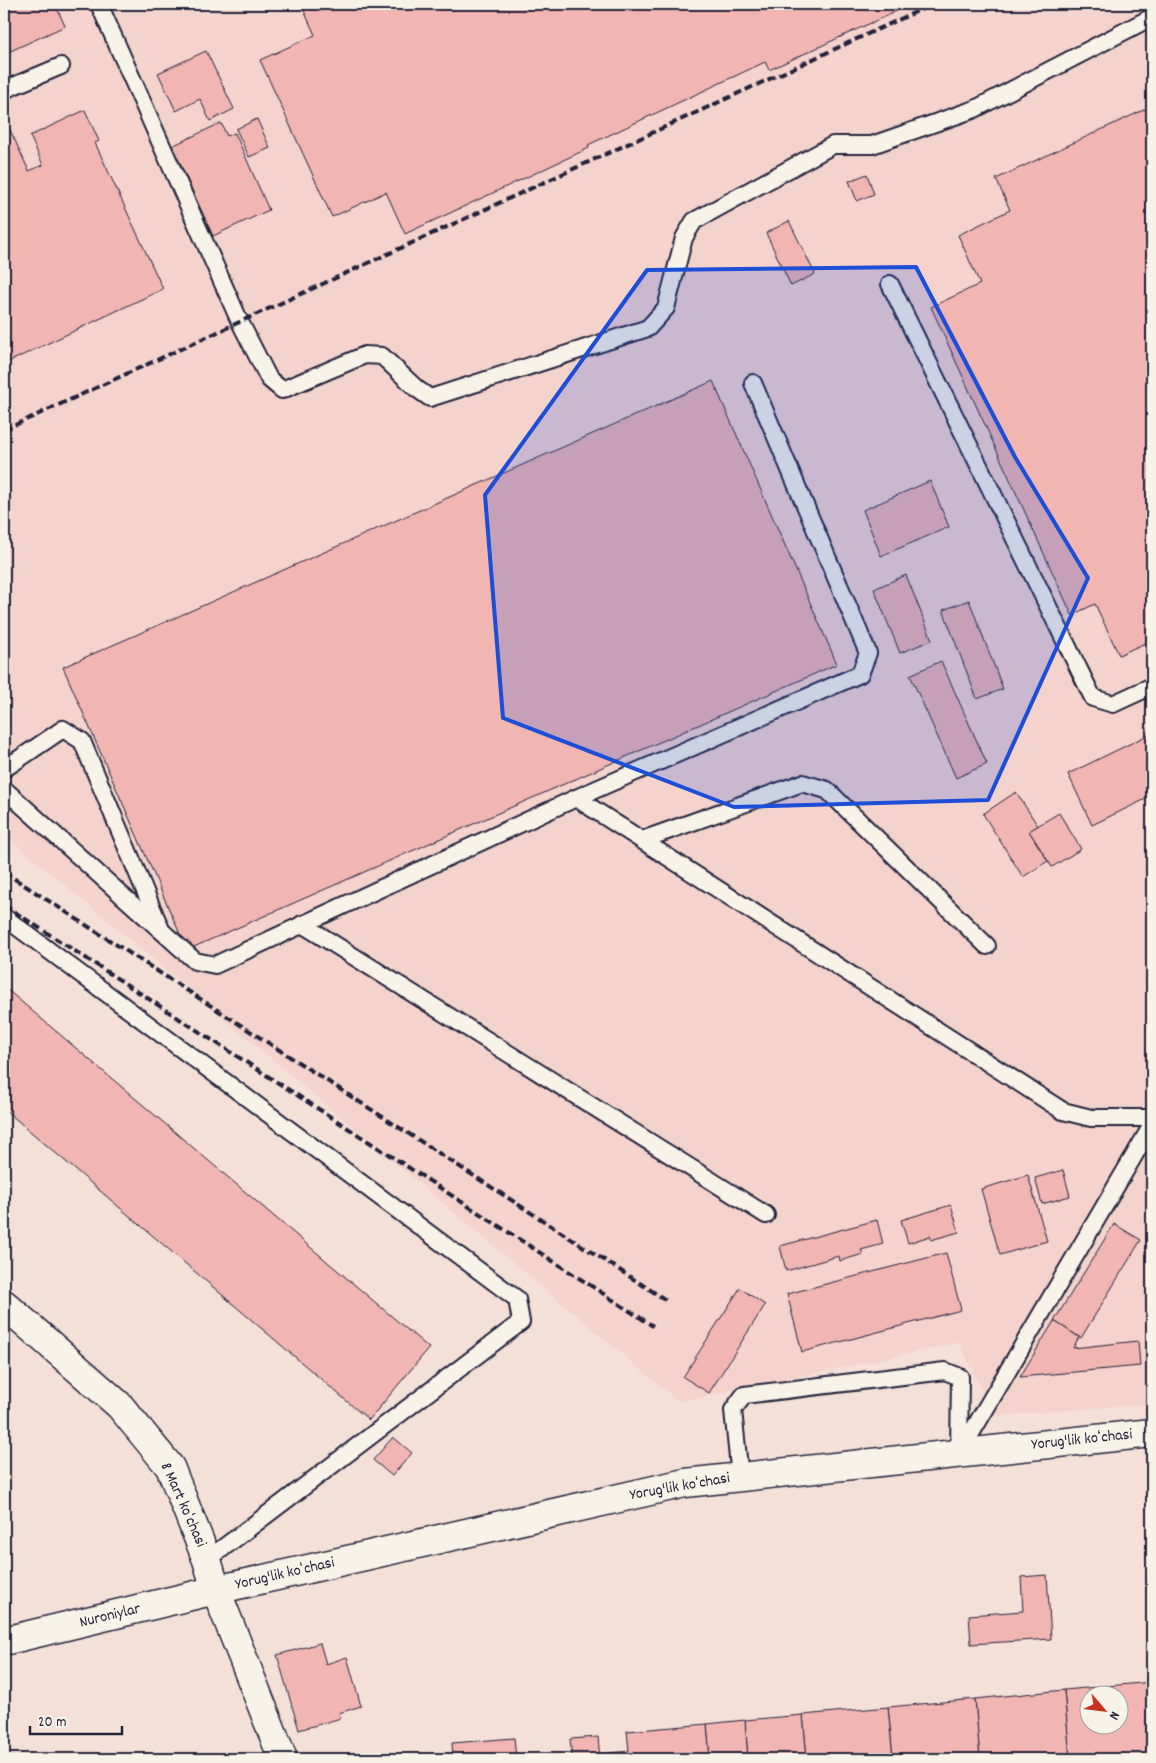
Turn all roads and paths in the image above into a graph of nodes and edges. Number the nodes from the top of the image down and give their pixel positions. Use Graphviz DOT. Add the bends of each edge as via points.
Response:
graph roads {
  1 [pos="99,4"];
  2 [pos="1152,17"];
  3 [pos="61,66"];
  4 [pos="4,90"];
  5 [pos="890,284"];
  6 [pos="753,383"];
  7 [pos="1152,686"];
  8 [pos="4,769"];
  9 [pos="4,789"];
  10 [pos="576,798"];
  11 [pos="642,840"];
  12 [pos="4,917"];
  13 [pos="302,924"];
  14 [pos="162,931"];
  15 [pos="987,946"];
  16 [pos="1152,1118"];
  17 [pos="1152,1125"];
  18 [pos="766,1214"];
  19 [pos="4,1304"];
  20 [pos="1152,1432"];
  21 [pos="959,1454"];
  22 [pos="740,1477"];
  23 [pos="208,1560"];
  24 [pos="216,1590"];
  25 [pos="4,1641"];
  26 [pos="282,1759"];
  1 -- 2 [label="lane" via="240,322 269,379 282,390 365,355 382,356 430,398 648,328 666,308 684,238 694,221 833,145 872,144 975,109"];
  3 -- 4 [label="lane"];
  5 -- 7 [label="lane" via="1093,698 1113,704"];
  6 -- 10 [label="lane" via="868,653 860,674"];
  8 -- 14 [label="lane" via="63,729 82,741"];
  9 -- 14 [label="lane"];
  10 -- 11 [label="lane"];
  10 -- 13 [label="lane"];
  11 -- 15 [label="lane" via="802,783 827,790"];
  11 -- 16 [label="lane" via="1063,1111 1091,1118"];
  12 -- 23 [label="lane" via="517,1299 521,1322"];
  13 -- 14 [label="lane" via="215,965 195,961"];
  13 -- 18 [label="lane"];
  17 -- 21 [label="lane"];
  19 -- 23 [label="main road, 8 Mart koʻchasi" via="120,1406 170,1467"];
  20 -- 21 [label="main road, Yorug'lik koʻchasi"];
  21 -- 22 [label="main road, Yorug'lik koʻchasi"];
  21 -- 22 [label="lane" via="960,1377 946,1371 744,1395 733,1410"];
  22 -- 24 [label="main road, Yorug'lik koʻchasi" via="685,1483"];
  23 -- 24 [label="main road, 8 Mart koʻchasi"];
  24 -- 25 [label="main road, Nuroniylar"];
  24 -- 26 [label="main road, 8 Mart koʻchasi"];
}
